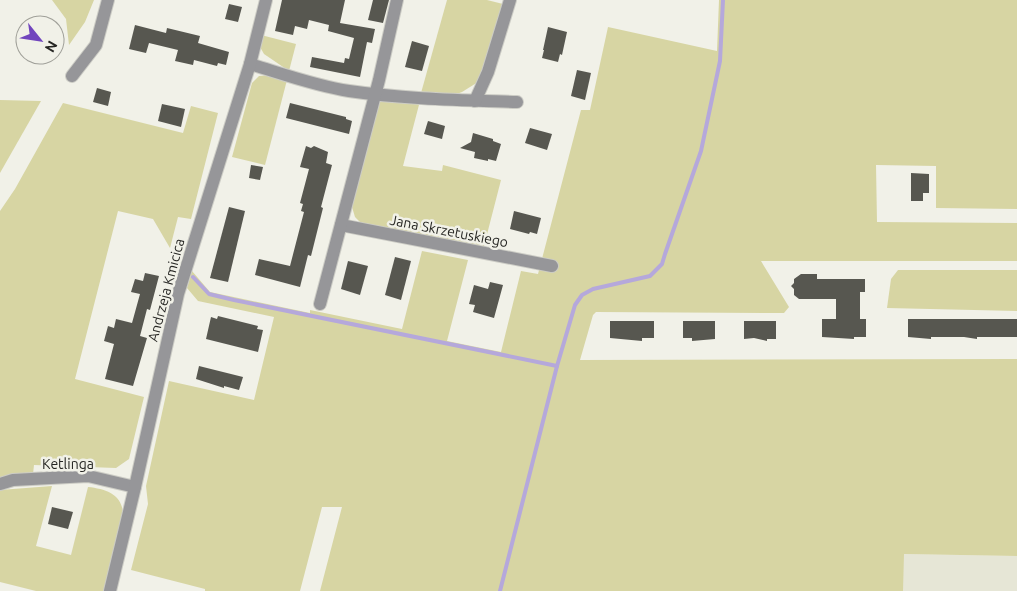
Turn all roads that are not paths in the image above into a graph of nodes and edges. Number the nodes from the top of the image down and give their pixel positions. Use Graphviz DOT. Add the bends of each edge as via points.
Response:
graph roads {
  1 [pos="108,0"];
  2 [pos="266,0"];
  3 [pos="397,0"];
  4 [pos="510,0"];
  5 [pos="250,64"];
  6 [pos="72,76"];
  7 [pos="375,94"];
  8 [pos="475,101"];
  9 [pos="517,102"];
  10 [pos="340,225"];
  11 [pos="552,266"];
  12 [pos="320,304"];
  13 [pos="0,484"];
  14 [pos="135,486"];
  15 [pos="110,591"];
  1 -- 6 [label="street" via="96,45"];
  2 -- 5 [label="street, Andrzeja Kmicica"];
  3 -- 7 [label="street"];
  4 -- 8 [label="street" via="488,72"];
  5 -- 7 [label="street" via="348,91"];
  5 -- 14 [label="street, Andrzeja Kmicica" via="178,294"];
  7 -- 8 [label="street"];
  7 -- 10 [label="street"];
  8 -- 9 [label="street"];
  10 -- 11 [label="street, Jana Skrzetuskiego"];
  10 -- 12 [label="street"];
  13 -- 14 [label="street, Ketlinga" via="13,480 88,476"];
  14 -- 15 [label="street, Andrzeja Kmicica"];
}
